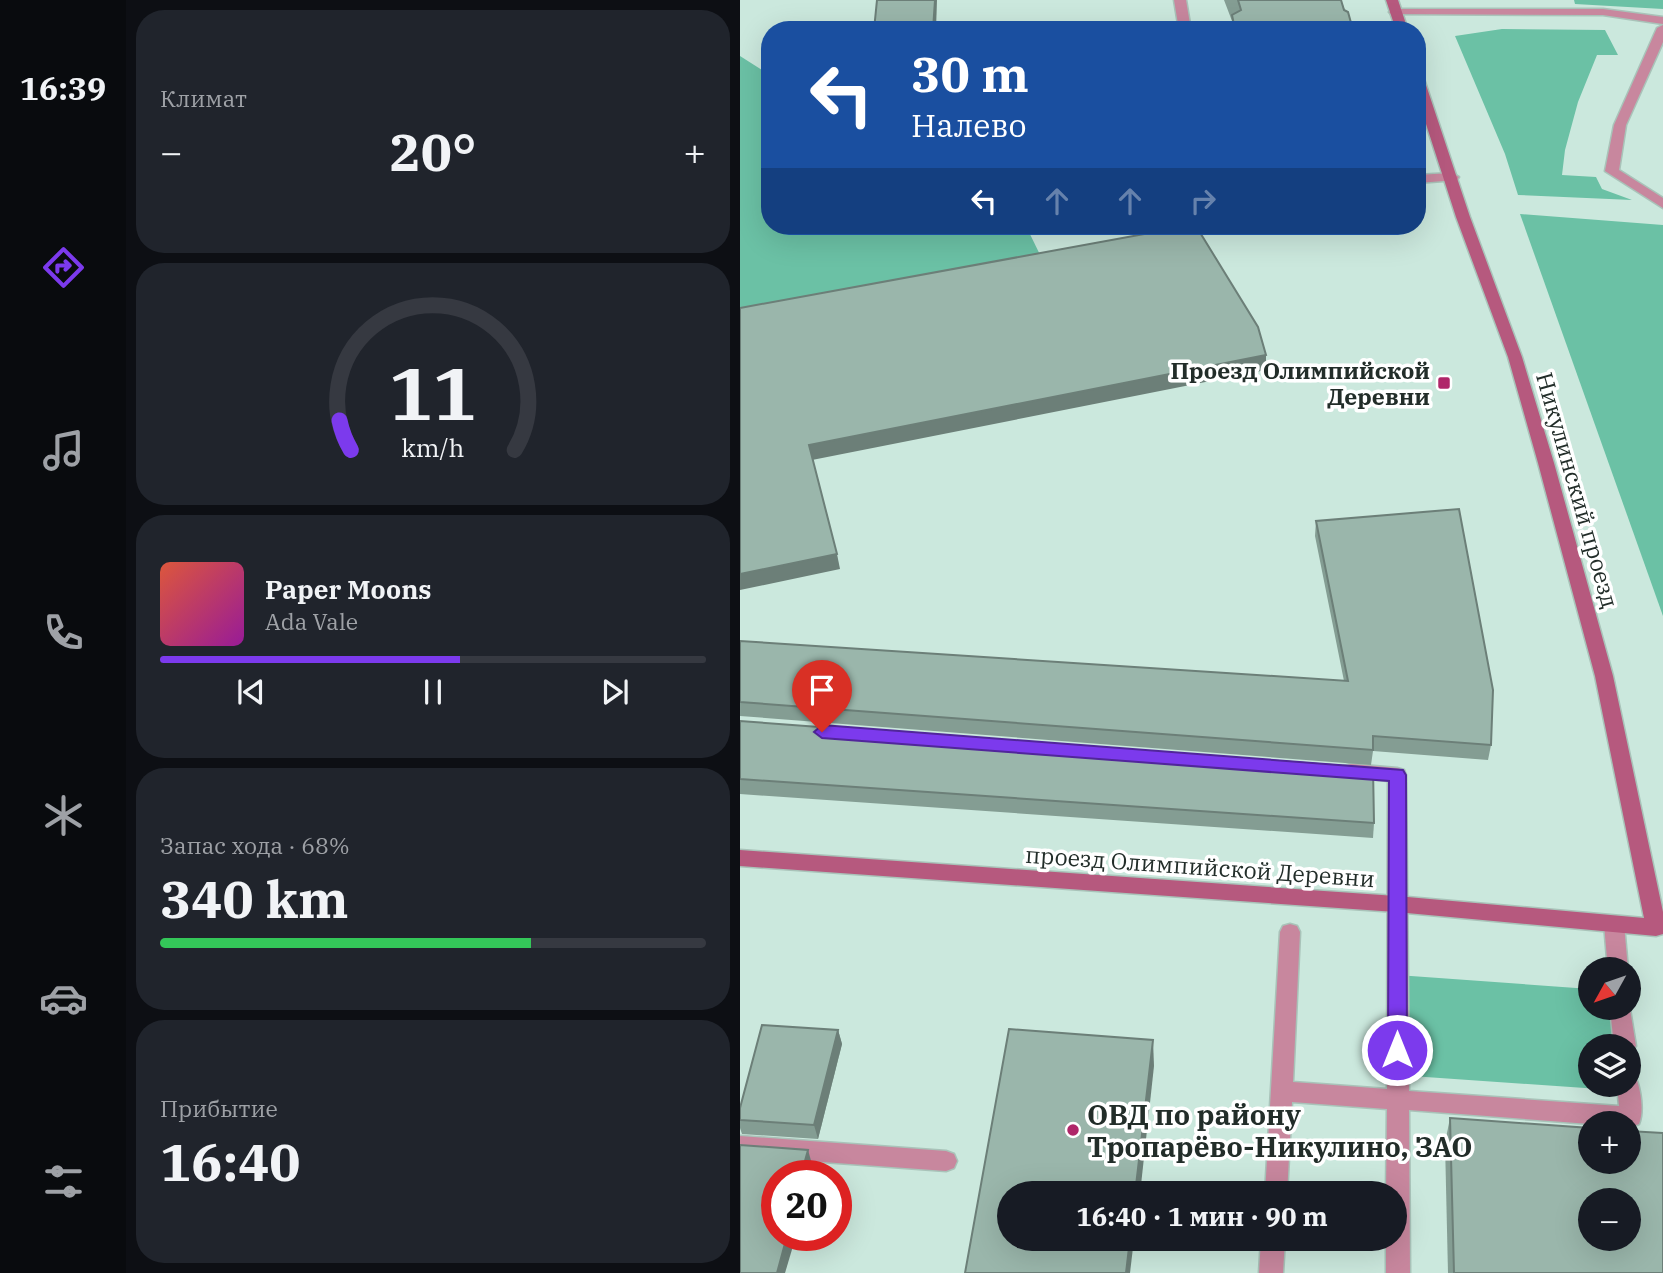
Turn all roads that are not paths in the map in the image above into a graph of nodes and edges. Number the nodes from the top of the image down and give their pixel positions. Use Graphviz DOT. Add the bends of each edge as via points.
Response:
graph roads {
  1 [pos="1180,0"];
  2 [pos="1394,6"];
  3 [pos="1548,6"];
  4 [pos="1184,21"];
  5 [pos="1663,21"];
  6 [pos="1663,28"];
  7 [pos="1426,102"];
  8 [pos="1452,177"];
  9 [pos="1426,178"];
  10 [pos="1663,204"];
  11 [pos="1329,770"];
  12 [pos="740,858"];
  13 [pos="1396,904"];
  14 [pos="1614,924"];
  15 [pos="1656,928"];
  16 [pos="1290,933"];
  17 [pos="1617,957"];
  18 [pos="1282,1091"];
  19 [pos="1629,1097"];
  20 [pos="1397,1099"];
  21 [pos="740,1146"];
  22 [pos="946,1161"];
  23 [pos="1277,1181"];
  24 [pos="1272,1251"];
  25 [pos="1271,1273"];
  26 [pos="1398,1273"];
  1 -- 4 [label="lane"];
  2 -- 3 [label="lane"];
  3 -- 5 [label="lane"];
  6 -- 10 [label="lane" via="1620,125 1612,171"];
  7 -- 8 [label="street, Никулинский проезд"];
  8 -- 9 [label="lane"];
  8 -- 15 [label="street, Никулинский проезд" via="1518,369 1604,676"];
  11 -- 13 [label="lane" via="1397,775"];
  12 -- 13 [label="street, проезд Олимпийской Деревни"];
  13 -- 14 [label="street, проезд Олимпийской Деревни"];
  13 -- 20 [label="lane"];
  14 -- 15 [label="street, проезд Олимпийской Деревни"];
  14 -- 17 [label="lane"];
  16 -- 18 [label="lane"];
  18 -- 20 [label="lane"];
  18 -- 23 [label="lane"];
  19 -- 20 [label="lane" via="1631,1117"];
  20 -- 26 [label="lane"];
  21 -- 22 [label="lane"];
  24 -- 25 [label="lane"];
}
